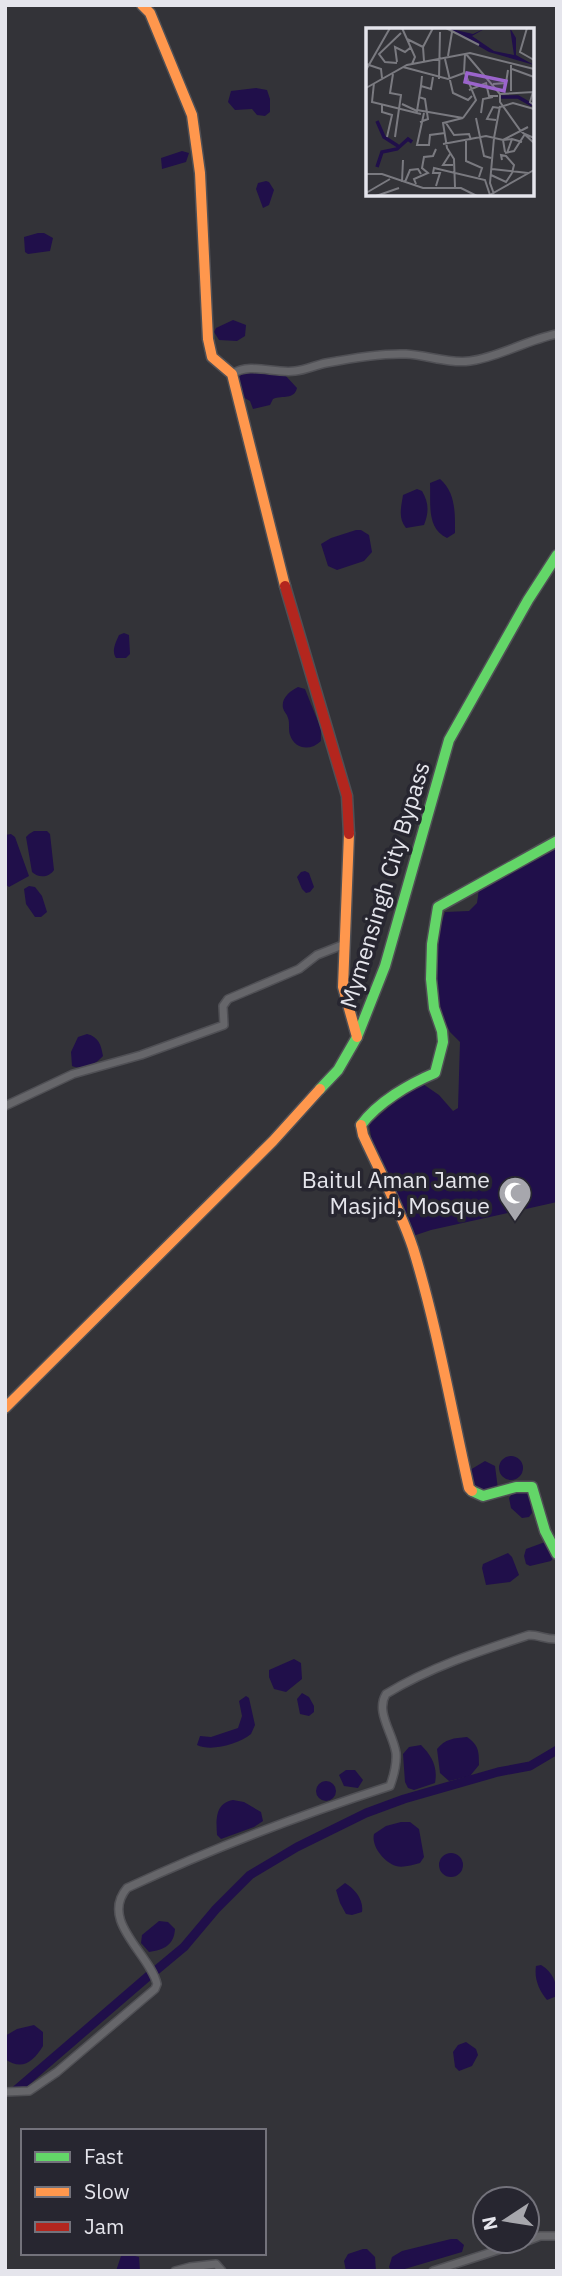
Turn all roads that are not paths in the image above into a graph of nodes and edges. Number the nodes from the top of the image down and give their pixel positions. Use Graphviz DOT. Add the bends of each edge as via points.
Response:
graph roads {
  1 [pos="142,5"];
  2 [pos="557,334"];
  3 [pos="232,374"];
  4 [pos="557,555"];
  5 [pos="557,841"];
  6 [pos="345,944"];
  7 [pos="357,1037"];
  8 [pos="5,1106"];
  9 [pos="5,1408"];
  10 [pos="557,1555"];
  11 [pos="557,1639"];
  12 [pos="5,2092"];
  13 [pos="482,2255"];
  14 [pos="175,2271"];
  15 [pos="222,2271"];
  16 [pos="432,2271"];
  1 -- 3 [label="main road" via="150,13 192,115 200,173 208,339 212,357"];
  2 -- 3 [label="street" via="468,362 376,355 294,371 239,370"];
  3 -- 6 [label="main road" via="277,559 347,796 350,847"];
  4 -- 7 [label="main road, Mymensingh City Bypass" via="449,740 385,966"];
  5 -- 10 [label="main road" via="438,907 430,936 433,1009 444,1040 442,1054 435,1073 414,1082 361,1126 412,1246 469,1489 481,1497 531,1487"];
  6 -- 7 [label="main road" via="343,987"];
  6 -- 8 [label="street" via="228,999 223,1006 224,1025 73,1074"];
  7 -- 9 [label="main road, Mymensingh City Bypass" via="338,1070 273,1141"];
  11 -- 12 [label="street" via="529,1635 469,1655 386,1694 381,1709 396,1752 390,1786 200,1854 127,1888 118,1908 123,1928 152,1971 155,1989 57,2072 29,2091"];
  13 -- 16 [label="street"];
  14 -- 15 [label="street" via="216,2264"];
}
